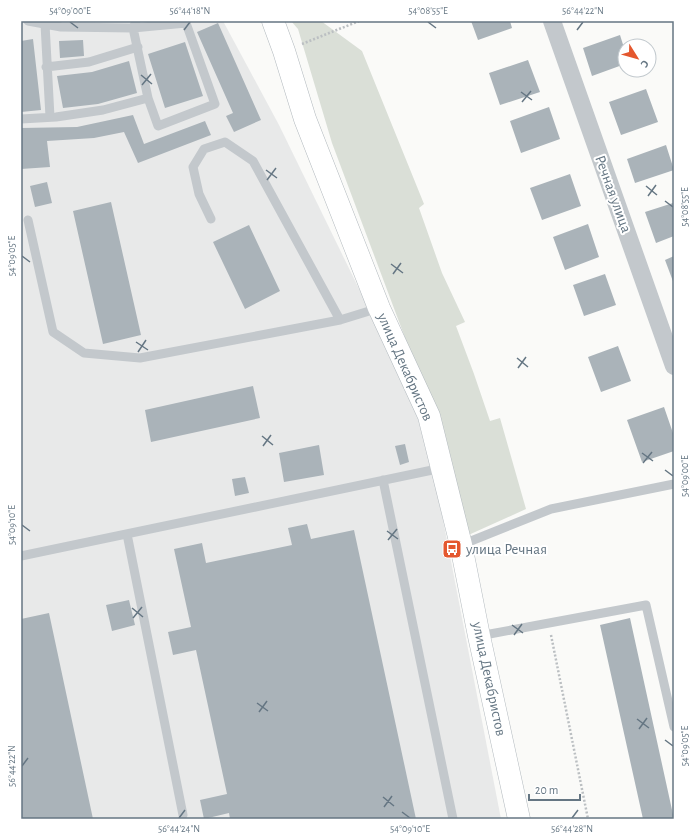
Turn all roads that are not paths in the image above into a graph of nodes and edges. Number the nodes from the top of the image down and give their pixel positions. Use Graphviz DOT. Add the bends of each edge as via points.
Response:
graph roads {
  1 [pos="28,21"];
  2 [pos="273,21"];
  3 [pos="552,21"];
  4 [pos="44,24"];
  5 [pos="134,24"];
  6 [pos="138,47"];
  7 [pos="46,67"];
  8 [pos="148,98"];
  9 [pos="50,117"];
  10 [pos="21,119"];
  11 [pos="211,219"];
  12 [pos="28,220"];
  13 [pos="379,308"];
  14 [pos="340,320"];
  15 [pos="674,366"];
  16 [pos="442,468"];
  17 [pos="383,480"];
  18 [pos="674,484"];
  19 [pos="126,534"];
  20 [pos="461,545"];
  21 [pos="21,556"];
  22 [pos="479,636"];
  23 [pos="674,727"];
  24 [pos="183,815"];
  25 [pos="453,819"];
  26 [pos="520,819"];
  1 -- 4 [label="lane"];
  2 -- 13 [label="street, улица Декабристов" via="305,119"];
  3 -- 15 [label="street, Речная улица"];
  4 -- 5 [label="lane" via="61,27"];
  4 -- 7 [label="lane"];
  5 -- 6 [label="lane"];
  5 -- 8 [label="lane" via="186,23 215,104 158,126"];
  6 -- 7 [label="lane" via="88,62"];
  6 -- 8 [label="lane"];
  7 -- 9 [label="lane"];
  8 -- 9 [label="lane" via="103,110"];
  9 -- 10 [label="lane"];
  11 -- 14 [label="lane" via="199,194 193,166 204,149 225,142 253,161"];
  12 -- 14 [label="lane" via="53,332 84,353 140,358"];
  13 -- 14 [label="lane"];
  13 -- 16 [label="street, улица Декабристов" via="429,416"];
  16 -- 17 [label="lane"];
  16 -- 20 [label="street, улица Декабристов"];
  17 -- 19 [label="lane"];
  17 -- 25 [label="lane"];
  18 -- 20 [label="lane" via="551,509"];
  19 -- 21 [label="lane"];
  19 -- 24 [label="lane"];
  20 -- 22 [label="street, улица Декабристов"];
  22 -- 23 [label="lane" via="646,605"];
  22 -- 26 [label="street, улица Декабристов"];
}
